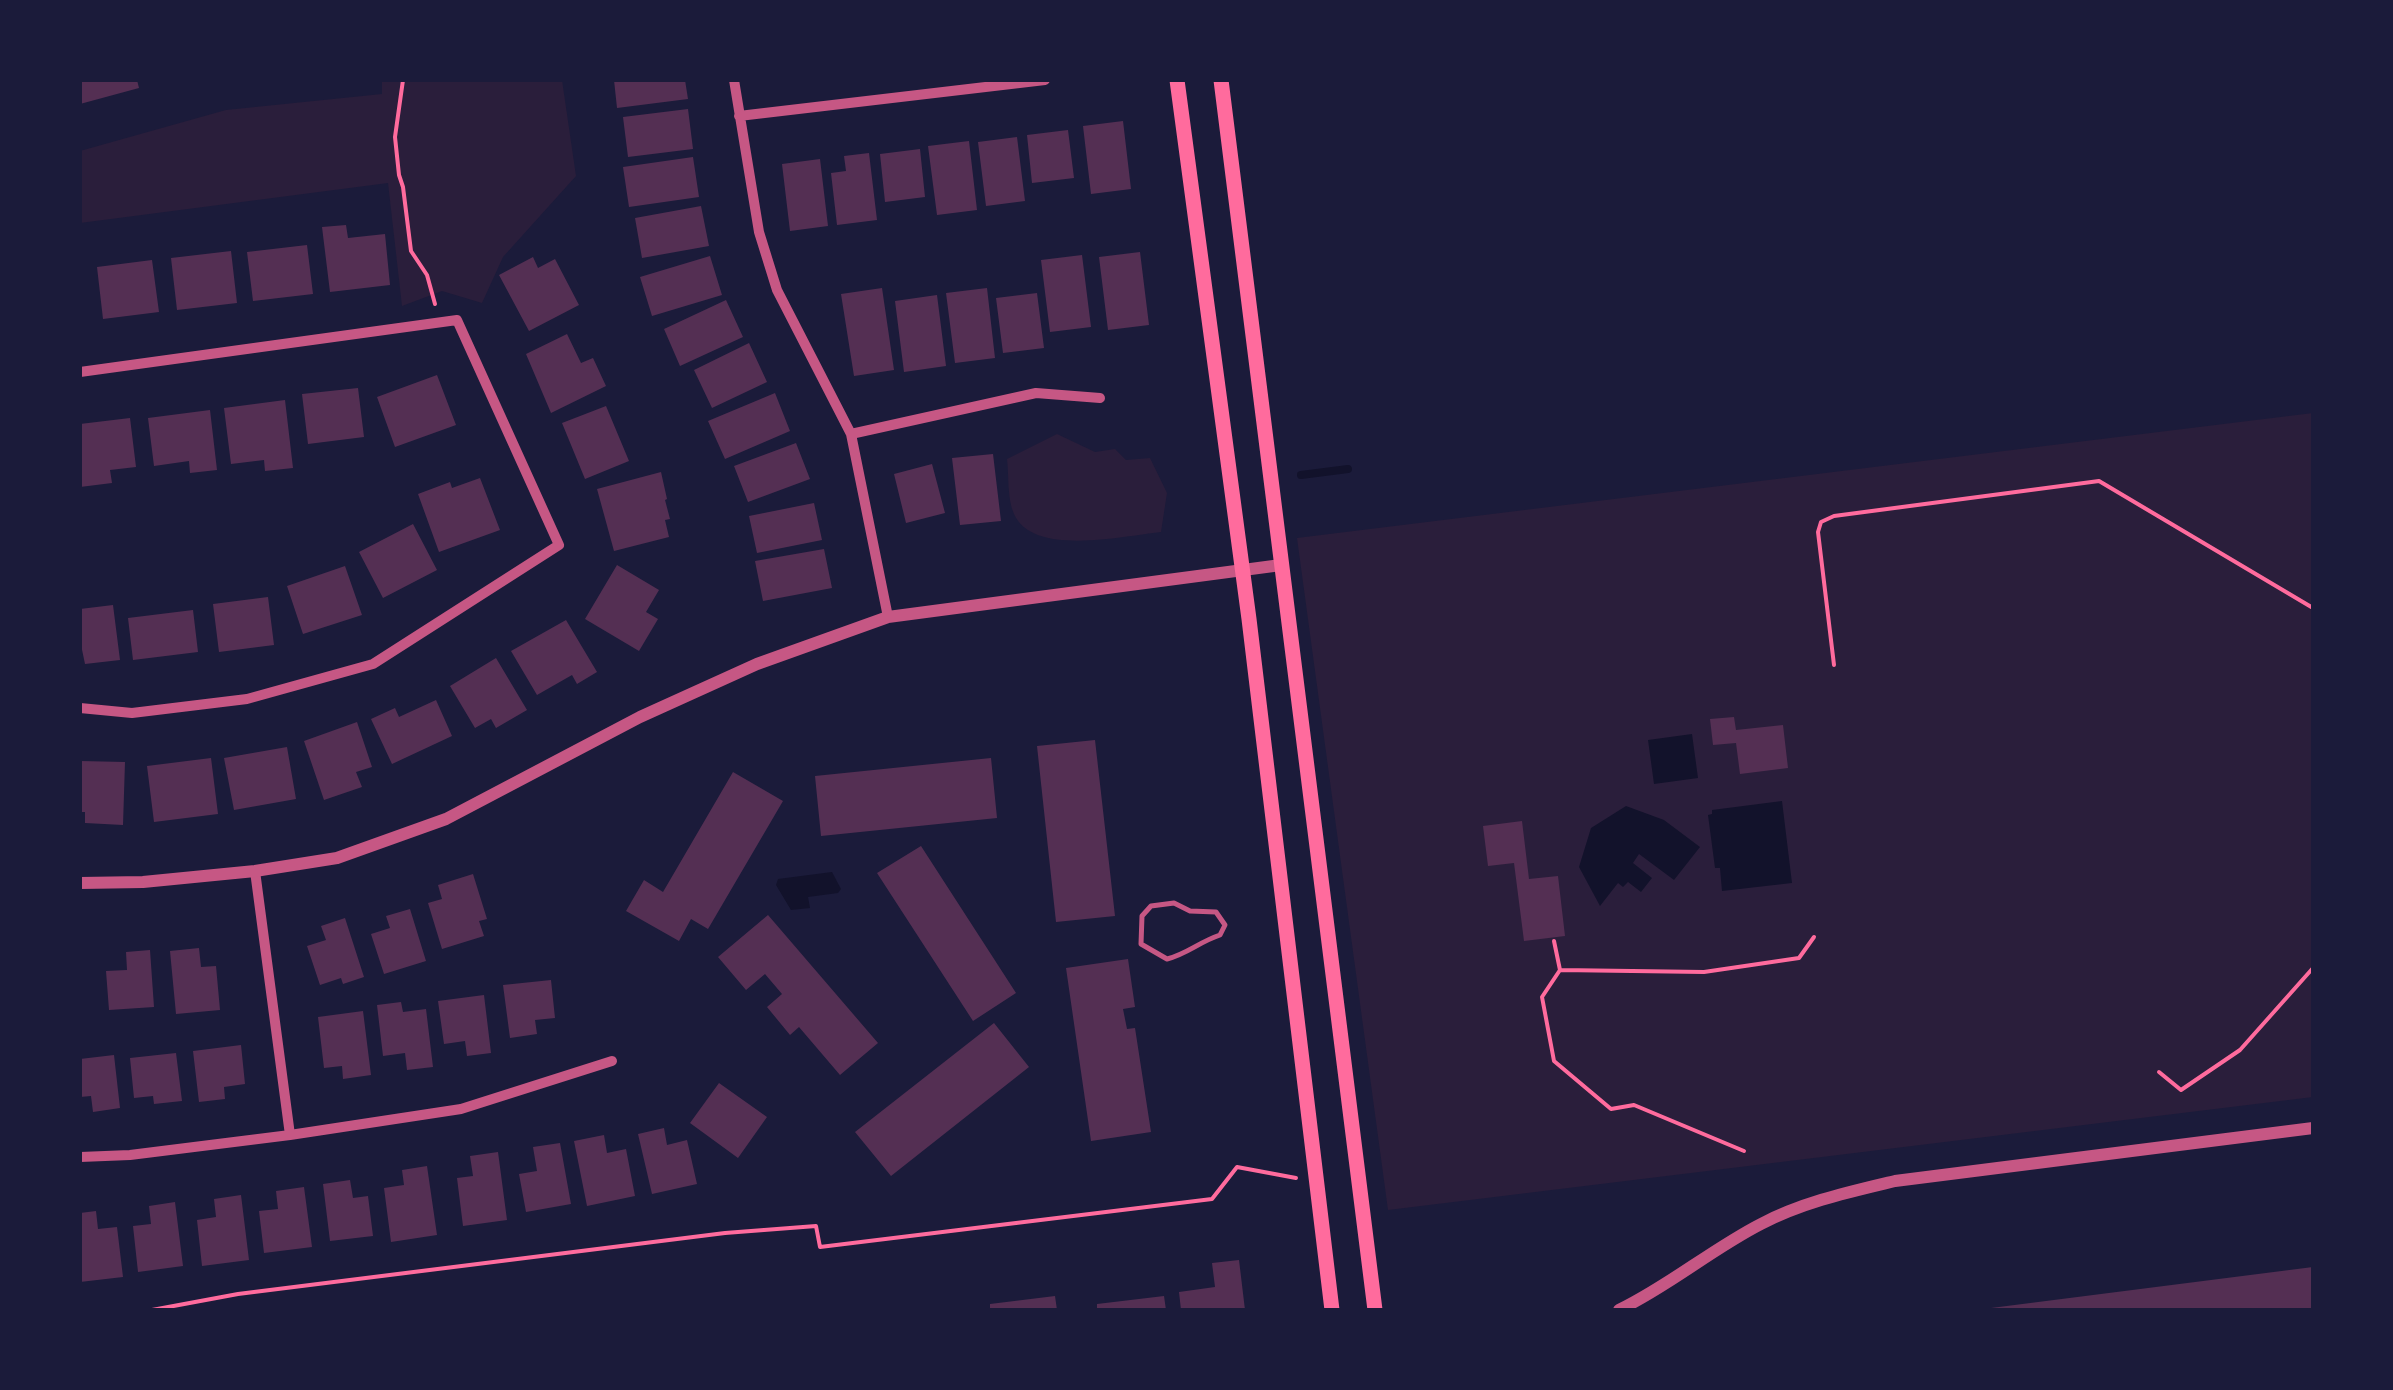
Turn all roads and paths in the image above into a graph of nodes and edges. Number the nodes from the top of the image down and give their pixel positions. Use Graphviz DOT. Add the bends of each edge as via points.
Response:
graph roads {
  1 [pos="403,80"];
  2 [pos="734,80"];
  3 [pos="1045,80"];
  4 [pos="1177,80"];
  5 [pos="1222,80"];
  6 [pos="738,116"];
  7 [pos="441,322"];
  8 [pos="80,372"];
  9 [pos="1100,398"];
  10 [pos="851,434"];
  11 [pos="1281,565"];
  12 [pos="1242,569"];
  13 [pos="2313,608"];
  14 [pos="888,617"];
  15 [pos="1834,664"];
  16 [pos="80,708"];
  17 [pos="255,871"];
  18 [pos="80,882"];
  19 [pos="1225,925"];
  20 [pos="1814,937"];
  21 [pos="1554,942"];
  22 [pos="2313,968"];
  23 [pos="1560,970"];
  24 [pos="612,1061"];
  25 [pos="2159,1072"];
  26 [pos="2313,1128"];
  27 [pos="290,1135"];
  28 [pos="1744,1151"];
  29 [pos="80,1158"];
  30 [pos="1316,1176"];
  31 [pos="152,1310"];
  32 [pos="1332,1310"];
  33 [pos="1375,1310"];
  34 [pos="1620,1310"];
  1 -- 7 [label="path" via="399,175 411,250 427,275"];
  2 -- 6 [label="street"];
  3 -- 6 [label="street"];
  4 -- 12 [label="main road"];
  5 -- 11 [label="main road"];
  6 -- 10 [label="street" via="758,232 777,290"];
  7 -- 8 [label="street"];
  7 -- 16 [label="street" via="457,320 559,545 373,664 247,699 132,713"];
  9 -- 10 [label="street" via="1036,392"];
  10 -- 14 [label="street"];
  11 -- 12 [label="street"];
  11 -- 33 [label="main road"];
  12 -- 14 [label="street"];
  12 -- 30 [label="main road"];
  13 -- 15 [label="path" via="2099,481 1821,522"];
  14 -- 17 [label="street" via="757,664 640,717 446,818 337,858"];
  17 -- 18 [label="street"];
  17 -- 27 [label="street"];
  19 -- 19 [label="lane" via="1216,912 1174,903 1151,906 1139,934 1142,944 1167,959 1220,935"];
  20 -- 23 [label="path" via="1799,958 1704,972"];
  21 -- 23 [label="path"];
  22 -- 25 [label="path" via="2240,1050 2182,1090"];
  23 -- 28 [label="path" via="1542,997 1554,1061 1611,1109 1634,1105"];
  24 -- 27 [label="street" via="461,1108"];
  26 -- 34 [label="street" via="1858,1190 1758,1225"];
  27 -- 29 [label="street"];
  30 -- 31 [label="path" via="1237,1167 1212,1199 820,1247 816,1226 725,1233"];
  30 -- 32 [label="main road"];
}
